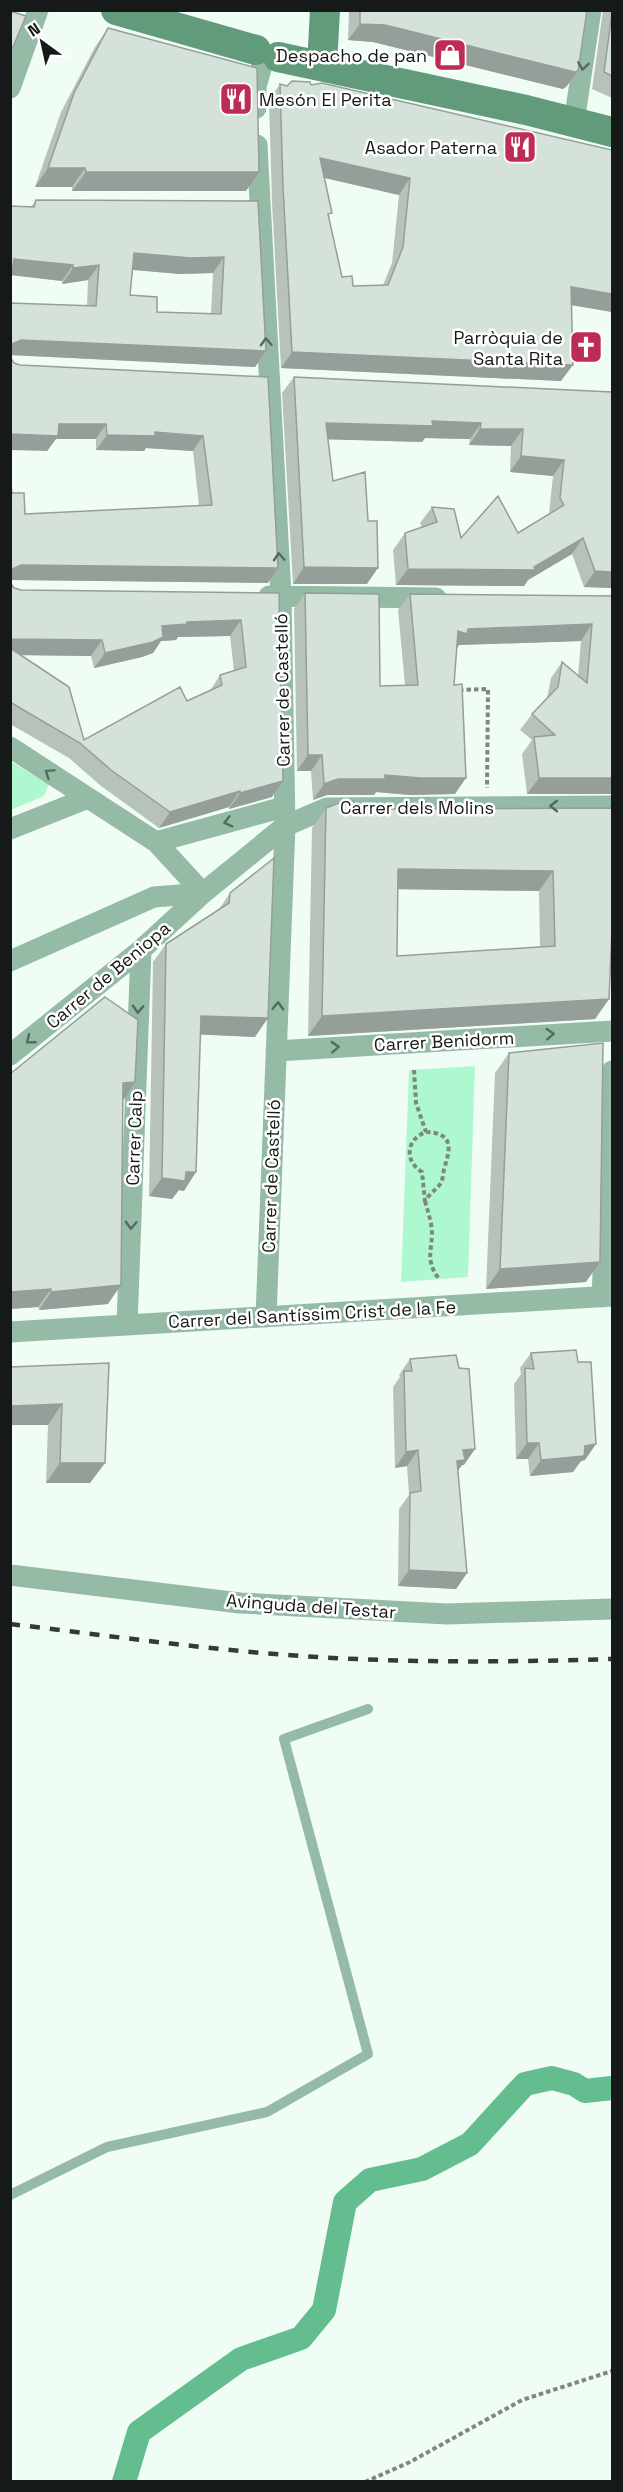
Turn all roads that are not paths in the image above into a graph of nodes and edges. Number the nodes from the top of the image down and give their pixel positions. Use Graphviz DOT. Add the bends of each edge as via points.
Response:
graph roads {
  1 [pos="38,10"];
  2 [pos="116,10"];
  3 [pos="325,10"];
  4 [pos="591,10"];
  5 [pos="146,15"];
  6 [pos="265,57"];
  7 [pos="322,65"];
  8 [pos="10,88"];
  9 [pos="600,128"];
  10 [pos="237,204"];
  11 [pos="259,204"];
  12 [pos="245,379"];
  13 [pos="268,380"];
  14 [pos="292,381"];
  15 [pos="254,596"];
  16 [pos="281,596"];
  17 [pos="459,598"];
  18 [pos="10,747"];
  19 [pos="88,798"];
  20 [pos="612,806"];
  21 [pos="285,817"];
  22 [pos="10,829"];
  23 [pos="156,842"];
  24 [pos="203,893"];
  25 [pos="141,950"];
  26 [pos="10,961"];
  27 [pos="612,1031"];
  28 [pos="276,1051"];
  29 [pos="10,1055"];
  30 [pos="612,1071"];
  31 [pos="607,1296"];
  32 [pos="266,1317"];
  33 [pos="127,1325"];
  34 [pos="10,1332"];
  35 [pos="10,1575"];
  36 [pos="612,1609"];
  37 [pos="368,1709"];
  38 [pos="10,2196"];
  1 -- 8 [label="street"];
  2 -- 5 [label="street"];
  3 -- 7 [label="street"];
  4 -- 9 [label="street, one-way"];
  5 -- 6 [label="street"];
  6 -- 7 [label="street"];
  6 -- 11 [label="street, Carrer de Castelló" via="256,87"];
  7 -- 9 [label="street"];
  10 -- 11 [label="street"];
  13 -- 11 [label="street, Carrer de Castelló, one-way"];
  12 -- 13 [label="street"];
  13 -- 14 [label="street"];
  16 -- 13 [label="street, Carrer de Castelló, one-way"];
  15 -- 16 [label="street"];
  16 -- 17 [label="street"];
  16 -- 21 [label="street, Carrer de Castelló"];
  19 -- 18 [label="street, one-way"];
  19 -- 22 [label="street"];
  19 -- 23 [label="street"];
  20 -- 21 [label="street, Carrer dels Molins, one-way" via="327,808"];
  21 -- 23 [label="street, Carrer dels Molins, one-way"];
  21 -- 24 [label="street, Carrer dels Molins"];
  28 -- 21 [label="street, Carrer de Castelló, one-way"];
  23 -- 24 [label="street"];
  24 -- 25 [label="street, Carrer de Beniopa"];
  24 -- 26 [label="street" via="154,897"];
  25 -- 29 [label="street, Carrer de Beniopa, one-way"];
  25 -- 33 [label="street, Carrer Calp, one-way"];
  28 -- 27 [label="street, Carrer Benidorm, one-way"];
  28 -- 32 [label="street, Carrer de Castelló"];
  30 -- 31 [label="street"];
  31 -- 32 [label="street, Carrer del Santíssim Crist de la Fe"];
  32 -- 33 [label="street, Carrer del Santíssim Crist de la Fe"];
  33 -- 34 [label="street, Carrer del Santíssim Crist de la Fe"];
  35 -- 36 [label="street, Avinguda del Testar" via="240,1603 447,1614"];
  37 -- 38 [label="lane" via="284,1739 368,2054 267,2112 107,2147"];
}
